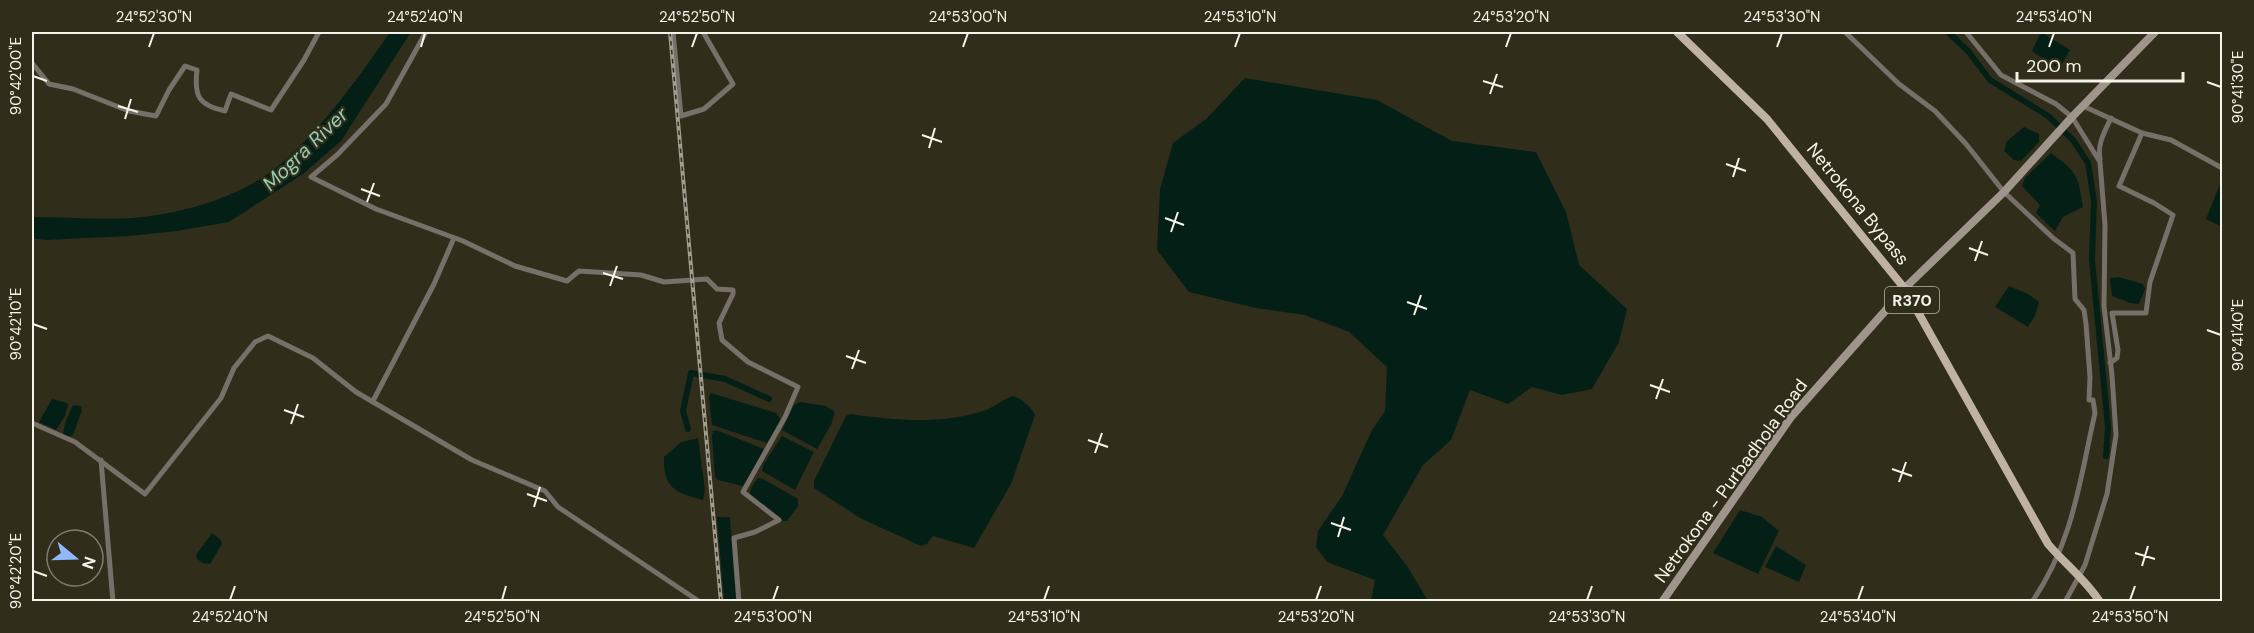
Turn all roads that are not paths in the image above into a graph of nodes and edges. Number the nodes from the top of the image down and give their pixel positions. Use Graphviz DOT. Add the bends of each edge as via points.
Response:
graph roads {
  1 [pos="319,32"];
  2 [pos="426,32"];
  3 [pos="674,32"];
  4 [pos="703,32"];
  5 [pos="1677,32"];
  6 [pos="1845,32"];
  7 [pos="1966,32"];
  8 [pos="2155,32"];
  9 [pos="32,63"];
  10 [pos="2083,106"];
  11 [pos="2071,118"];
  12 [pos="2111,118"];
  13 [pos="2142,133"];
  14 [pos="2100,162"];
  15 [pos="2223,168"];
  16 [pos="2004,192"];
  17 [pos="454,238"];
  18 [pos="1905,289"];
  19 [pos="2110,363"];
  20 [pos="373,401"];
  21 [pos="32,423"];
  22 [pos="101,459"];
  23 [pos="113,602"];
  24 [pos="700,602"];
  25 [pos="739,602"];
  26 [pos="1662,602"];
  27 [pos="2032,602"];
  28 [pos="2065,602"];
  29 [pos="2100,602"];
  1 -- 9 [label="street" via="271,110 231,94 225,111 212,108 196,90 197,70 185,66 156,116 138,113 49,84"];
  2 -- 17 [label="street" via="386,104 311,177 376,209"];
  3 -- 4 [label="street" via="681,116 704,110 733,84"];
  5 -- 18 [label="main road, Netrokona Bypass / R370" via="1767,119"];
  6 -- 16 [label="street" via="1899,84 1935,111"];
  7 -- 11 [label="street" via="2001,75 2056,104"];
  8 -- 10 [label="main road, Netrokona - Purbadhola Road"];
  10 -- 11 [label="main road, Netrokona - Purbadhola Road"];
  10 -- 12 [label="street"];
  11 -- 14 [label="street"];
  11 -- 16 [label="main road, Netrokona - Purbadhola Road"];
  12 -- 13 [label="street"];
  12 -- 14 [label="street" via="2098,152"];
  13 -- 15 [label="street" via="2171,140"];
  13 -- 19 [label="street" via="2119,186 2173,215 2153,272 2146,314 2112,312 2118,350 2117,358"];
  14 -- 19 [label="street" via="2105,225 2104,306"];
  16 -- 18 [label="main road, Netrokona - Purbadhola Road"];
  16 -- 27 [label="street" via="2073,254 2075,299 2084,310 2089,400 2093,400 2095,413 2069,528 2060,555"];
  17 -- 20 [label="street"];
  17 -- 25 [label="street" via="515,266 567,281 579,271 641,275 664,282 707,279 717,289 733,290 719,323 722,340 748,362 798,387 743,492 779,520 735,538"];
  18 -- 26 [label="main road, Netrokona - Purbadhola Road" via="1791,417"];
  18 -- 29 [label="main road, Netrokona Bypass / R370" via="2048,544"];
  19 -- 28 [label="street" via="2116,435 2107,494 2085,565"];
  20 -- 22 [label="street" via="313,358 268,336 255,342 234,368 221,398 149,492 143,494"];
  20 -- 24 [label="street" via="472,460 545,491 558,507"];
  21 -- 22 [label="street" via="75,442"];
  22 -- 23 [label="street"];
}
